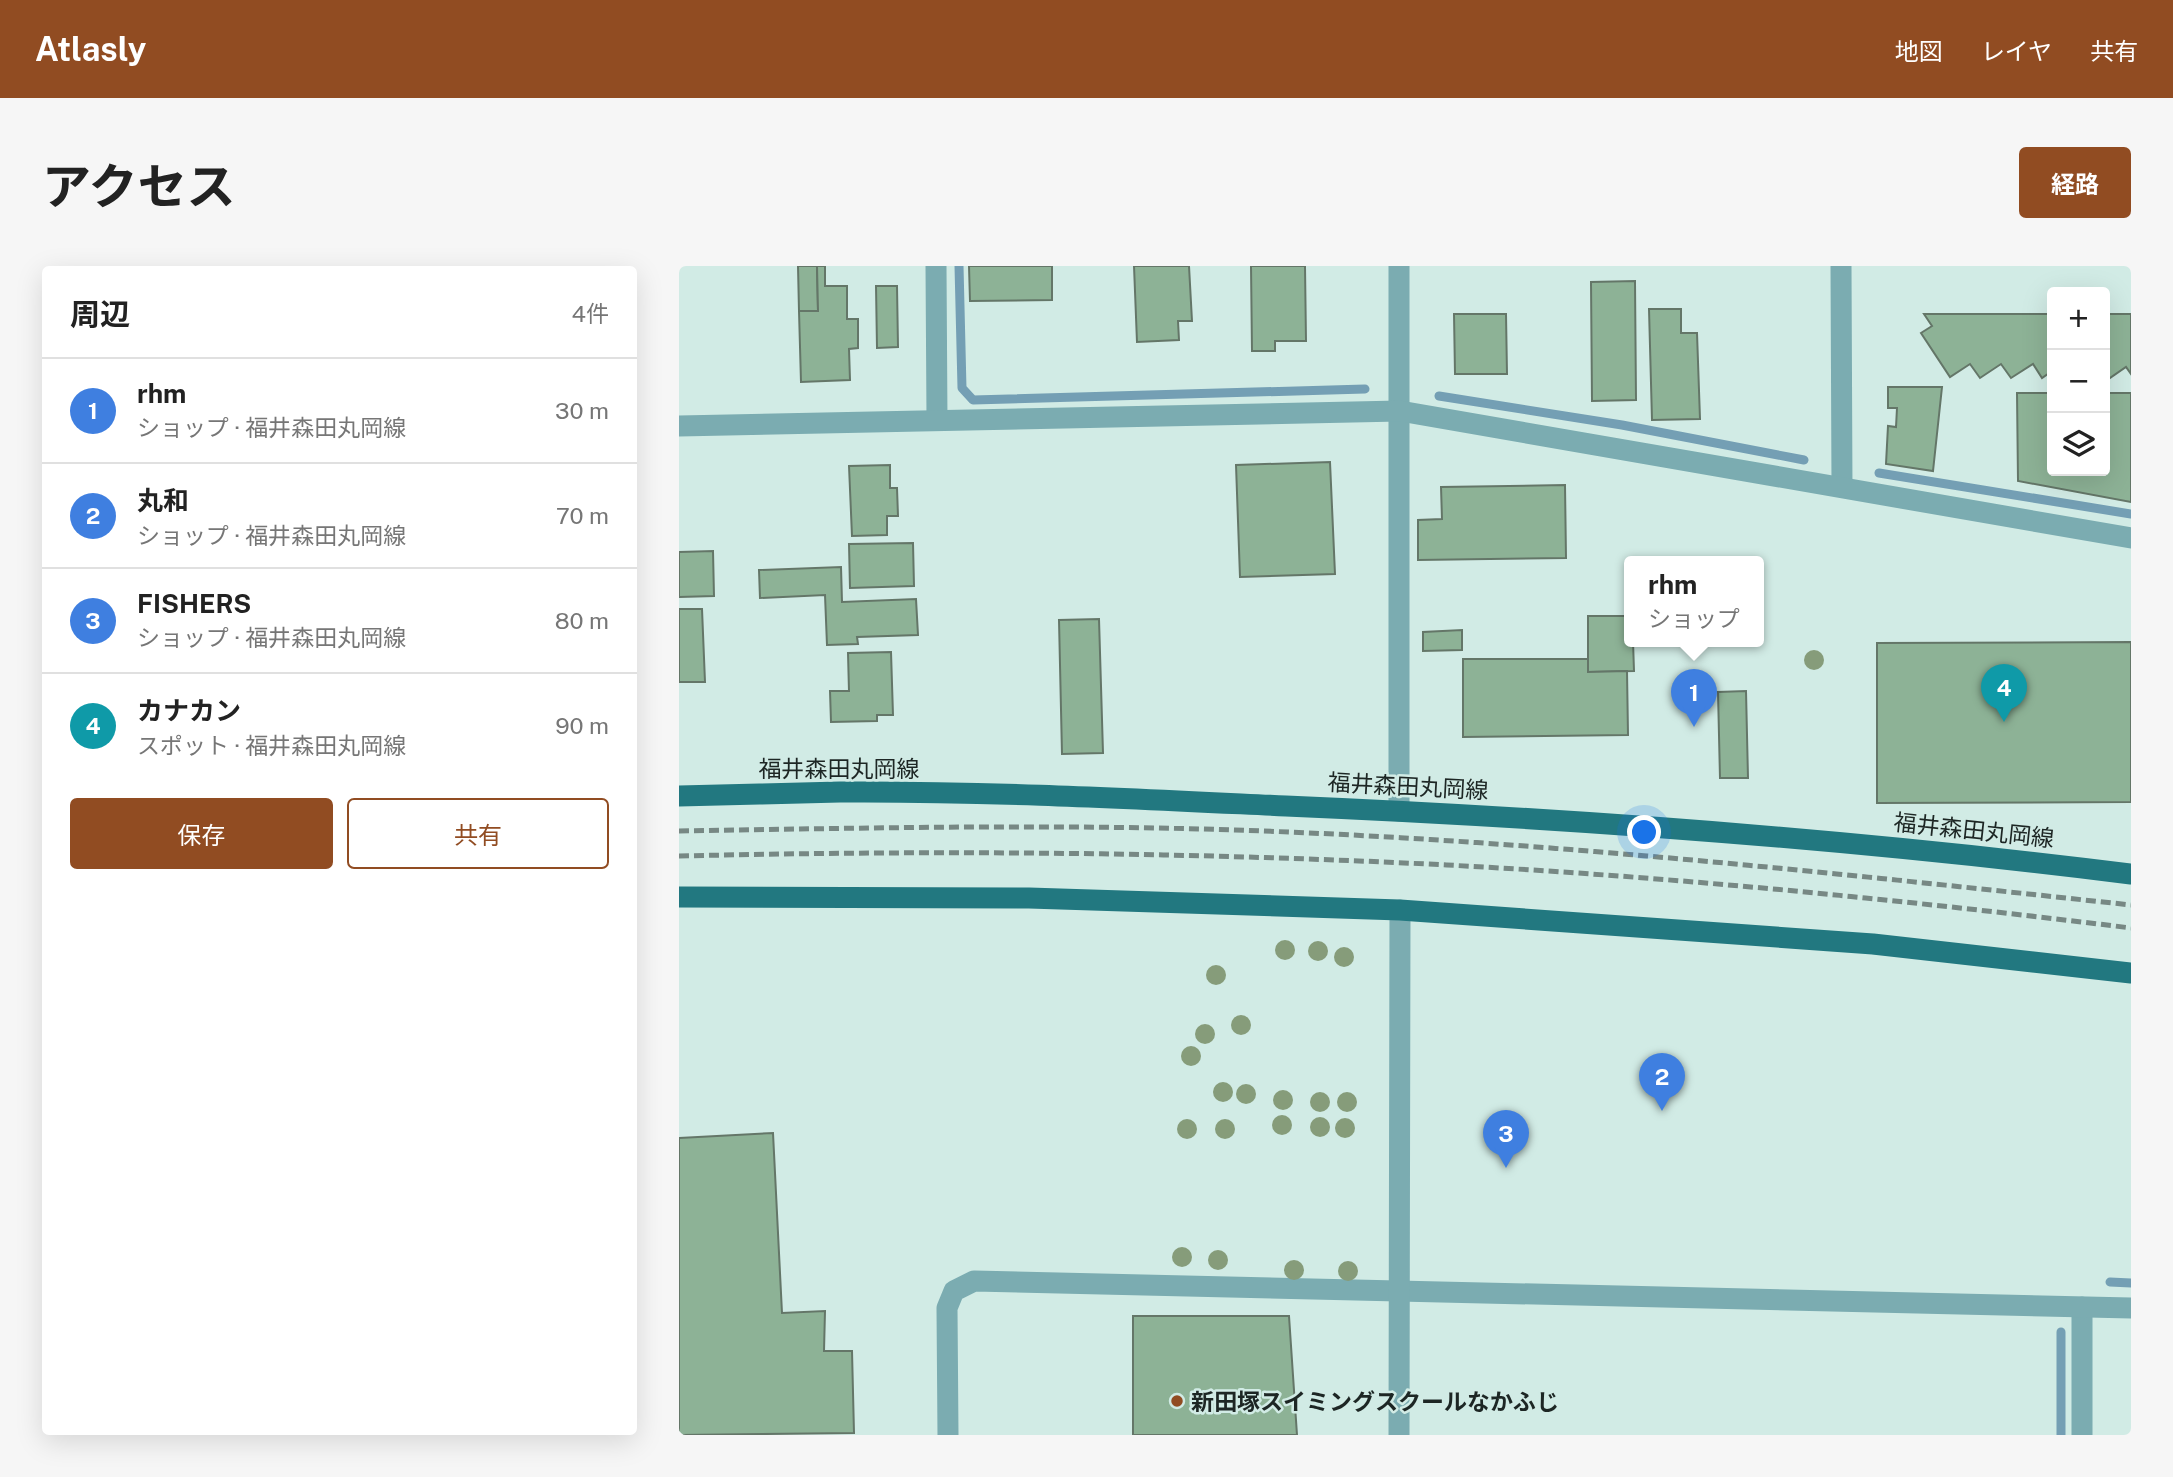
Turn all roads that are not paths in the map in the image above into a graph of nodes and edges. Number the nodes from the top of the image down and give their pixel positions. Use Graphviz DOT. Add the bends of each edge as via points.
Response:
graph roads {
  1 [pos="936,266"];
  2 [pos="1399,266"];
  3 [pos="1841,266"];
  4 [pos="1400,411"];
  5 [pos="937,421"];
  6 [pos="679,426"];
  7 [pos="1842,487"];
  8 [pos="2131,538"];
  9 [pos="679,796"];
  10 [pos="1399,811"];
  11 [pos="2131,874"];
  12 [pos="679,897"];
  13 [pos="1400,910"];
  14 [pos="2131,973"];
  15 [pos="1399,1291"];
  16 [pos="2082,1307"];
  17 [pos="2131,1308"];
  18 [pos="948,1435"];
  19 [pos="1399,1435"];
  20 [pos="2082,1435"];
  1 -- 5 [label="street"];
  2 -- 4 [label="street"];
  3 -- 7 [label="street"];
  4 -- 5 [label="street"];
  4 -- 7 [label="street"];
  4 -- 10 [label="street"];
  5 -- 6 [label="street"];
  7 -- 8 [label="street"];
  9 -- 10 [label="main road, 福井森田丸岡線" via="842,792 1069,796"];
  10 -- 11 [label="main road, 福井森田丸岡線" via="1845,844"];
  12 -- 13 [label="main road" via="1029,898"];
  13 -- 14 [label="main road" via="1873,944"];
  13 -- 15 [label="street"];
  15 -- 16 [label="street"];
  15 -- 18 [label="street" via="974,1281 954,1291 947,1308"];
  15 -- 19 [label="street"];
  16 -- 17 [label="street"];
  16 -- 20 [label="street"];
}
